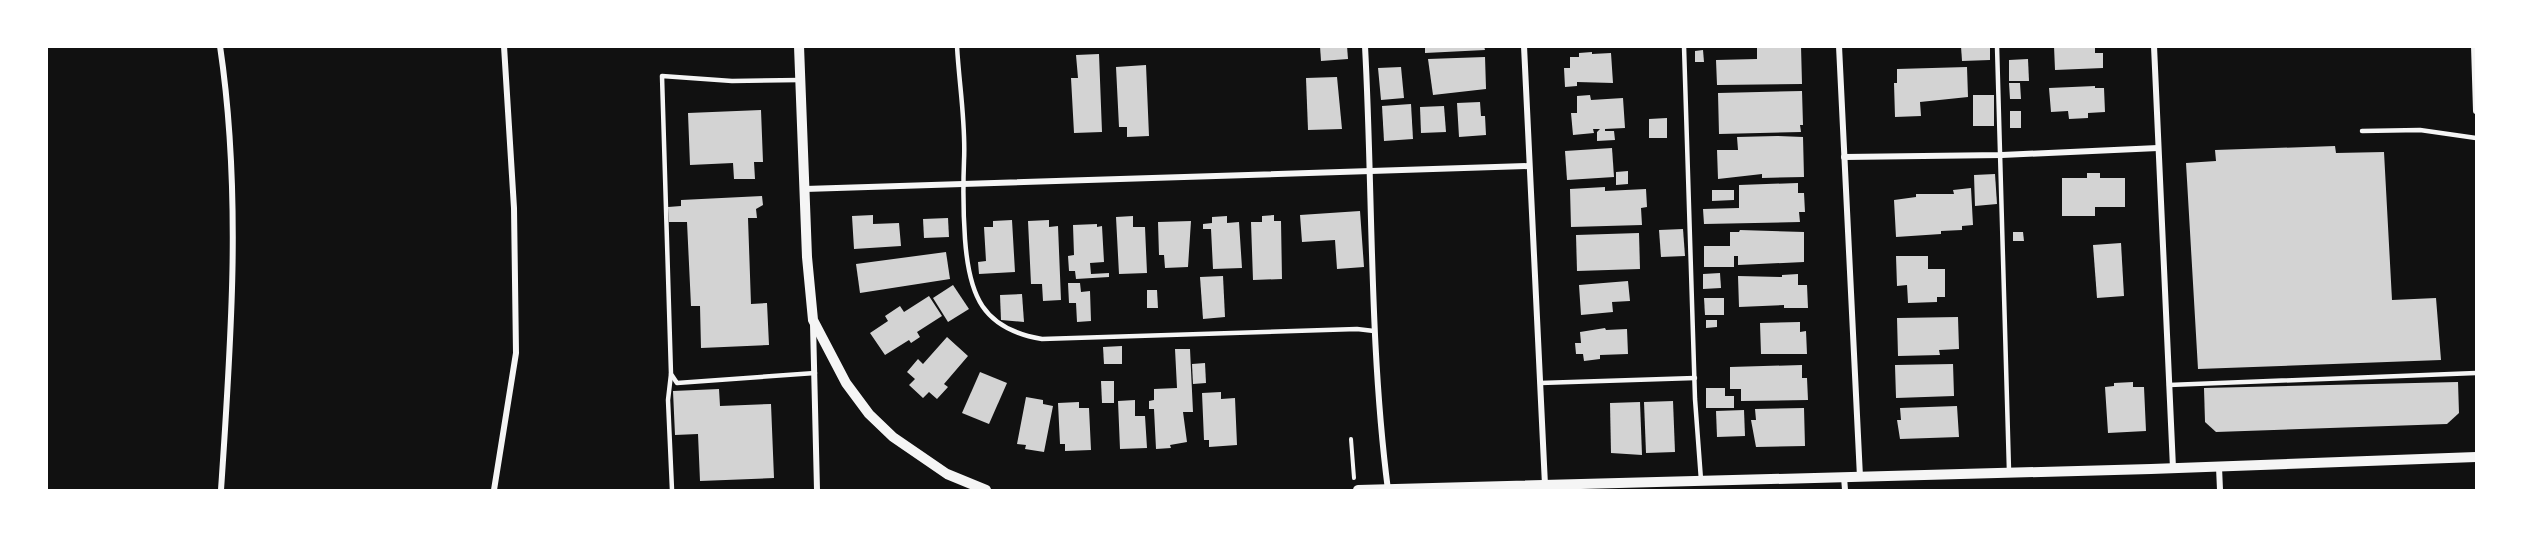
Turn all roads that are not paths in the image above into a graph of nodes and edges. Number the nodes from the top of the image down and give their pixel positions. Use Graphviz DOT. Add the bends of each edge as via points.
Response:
graph roads {
  1 [pos="220,46"];
  2 [pos="504,46"];
  3 [pos="799,46"];
  4 [pos="957,46"];
  5 [pos="1365,46"];
  6 [pos="1524,46"];
  7 [pos="1684,46"];
  8 [pos="1839,46"];
  9 [pos="1997,46"];
  10 [pos="2154,46"];
  11 [pos="2474,46"];
  12 [pos="2476,59"];
  13 [pos="800,80"];
  14 [pos="2476,111"];
  15 [pos="2362,131"];
  16 [pos="2476,138"];
  17 [pos="2158,148"];
  18 [pos="2002,155"];
  19 [pos="1844,157"];
  20 [pos="1528,166"];
  21 [pos="1371,171"];
  22 [pos="962,183"];
  23 [pos="805,189"];
  24 [pos="813,320"];
  25 [pos="1374,331"];
  26 [pos="814,373"];
  27 [pos="671,374"];
  28 [pos="2476,374"];
  29 [pos="1695,378"];
  30 [pos="1540,383"];
  31 [pos="2169,385"];
  32 [pos="2476,457"];
  33 [pos="2219,467"];
  34 [pos="2173,468"];
  35 [pos="2009,471"];
  36 [pos="1845,477"];
  37 [pos="1860,477"];
  38 [pos="1701,480"];
  39 [pos="1545,485"];
  40 [pos="1520,489"];
  41 [pos="221,490"];
  42 [pos="494,490"];
  43 [pos="672,490"];
  44 [pos="817,490"];
  45 [pos="986,490"];
  46 [pos="1358,490"];
  47 [pos="1388,490"];
  48 [pos="1845,490"];
  49 [pos="2220,490"];
  1 -- 41 [label="street" via="229,106 234,205 232,320"];
  2 -- 42 [label="street" via="515,229 516,353"];
  3 -- 13 [label="street"];
  4 -- 22 [label="lane"];
  5 -- 21 [label="street"];
  6 -- 20 [label="street"];
  7 -- 29 [label="lane"];
  8 -- 19 [label="street"];
  9 -- 18 [label="lane"];
  10 -- 17 [label="street"];
  11 -- 12 [label="street"];
  12 -- 14 [label="street"];
  13 -- 23 [label="street"];
  13 -- 27 [label="lane" via="662,76"];
  15 -- 16 [label="lane" via="2420,130"];
  17 -- 18 [label="street"];
  17 -- 31 [label="street"];
  18 -- 19 [label="street"];
  18 -- 35 [label="lane"];
  19 -- 37 [label="street"];
  20 -- 21 [label="street"];
  20 -- 30 [label="street"];
  21 -- 22 [label="street"];
  21 -- 25 [label="street"];
  22 -- 23 [label="street"];
  22 -- 25 [label="lane" via="967,261 973,290 993,320 1021,335 1087,339 1333,329"];
  23 -- 24 [label="street"];
  24 -- 26 [label="street"];
  24 -- 45 [label="street" via="846,383 869,414 893,437 947,474"];
  25 -- 47 [label="street"];
  26 -- 27 [label="lane" via="677,383"];
  26 -- 44 [label="street"];
  27 -- 43 [label="lane" via="668,400"];
  28 -- 31 [label="lane"];
  29 -- 30 [label="lane"];
  29 -- 38 [label="lane"];
  30 -- 39 [label="street"];
  31 -- 34 [label="street"];
  32 -- 33 [label="street"];
  33 -- 34 [label="street"];
  33 -- 49 [label="street"];
  34 -- 35 [label="street"];
  35 -- 37 [label="street"];
  36 -- 37 [label="street"];
  36 -- 38 [label="street"];
  36 -- 48 [label="street"];
  38 -- 39 [label="street"];
  39 -- 40 [label="street"];
  40 -- 47 [label="street"];
  46 -- 47 [label="street"];
}
